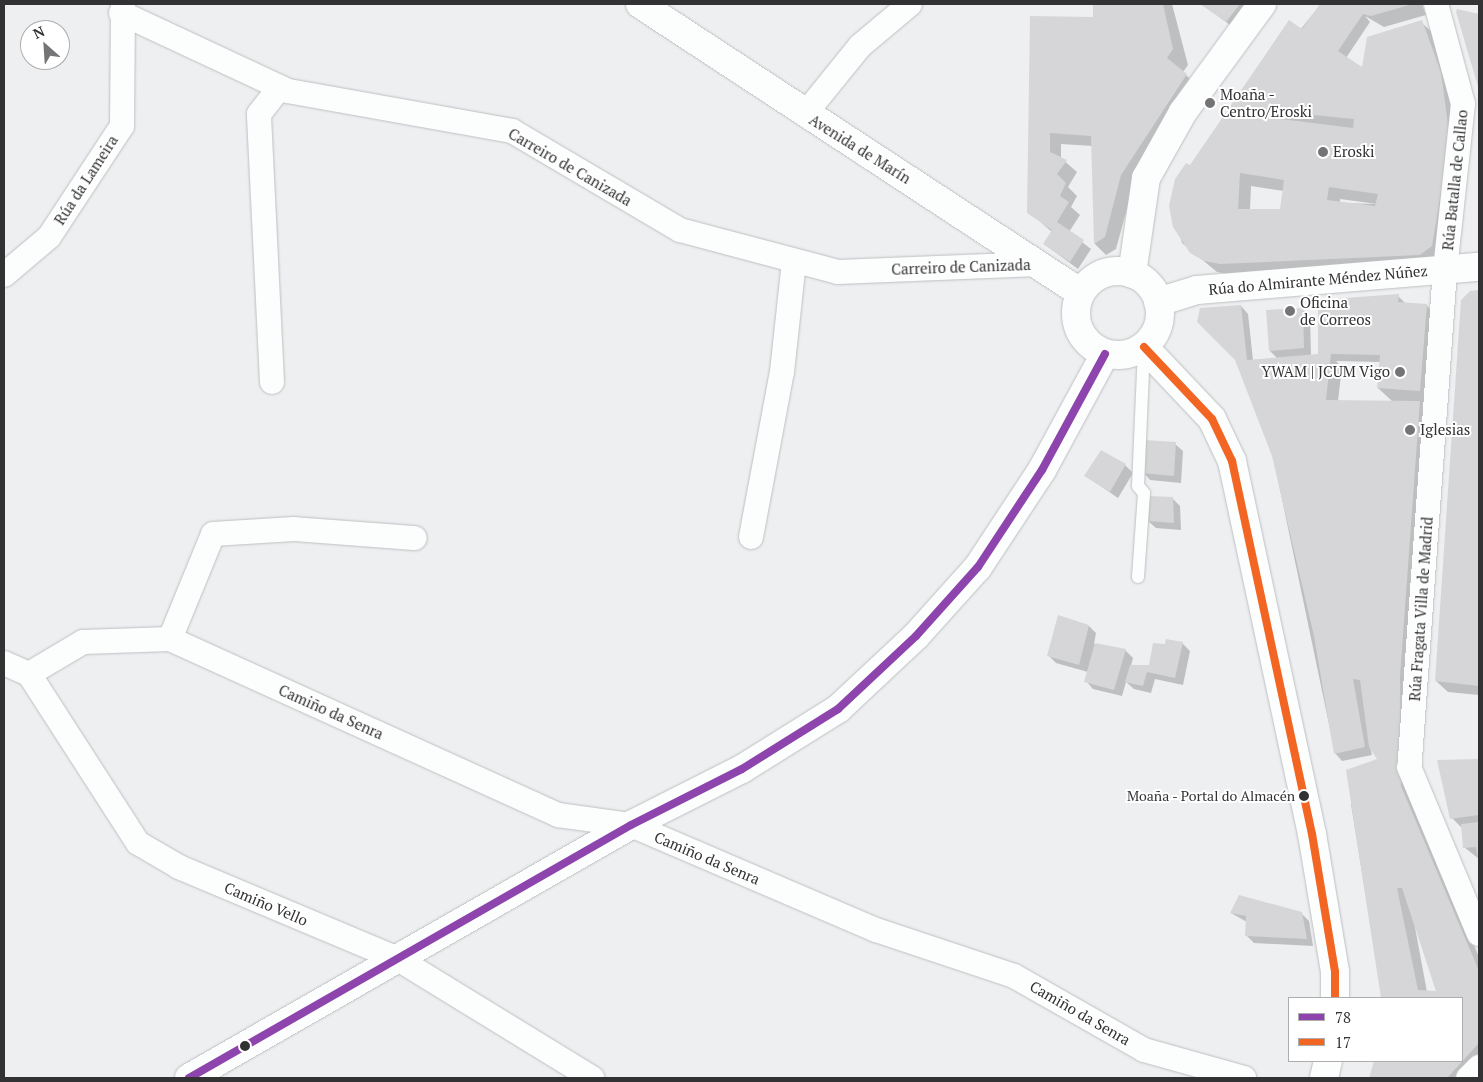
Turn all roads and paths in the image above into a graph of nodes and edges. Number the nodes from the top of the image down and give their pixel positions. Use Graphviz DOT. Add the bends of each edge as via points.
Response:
graph roads {
  1 [pos="640,4"];
  2 [pos="910,4"];
  3 [pos="1262,4"];
  4 [pos="1436,4"];
  5 [pos="122,8"];
  6 [pos="280,86"];
  7 [pos="805,114"];
  8 [pos="794,261"];
  9 [pos="1039,264"];
  10 [pos="1479,267"];
  11 [pos="1445,270"];
  12 [pos="1132,274"];
  13 [pos="4,275"];
  14 [pos="1081,293"];
  15 [pos="1158,302"];
  16 [pos="1144,346"];
  17 [pos="1106,354"];
  18 [pos="272,382"];
  19 [pos="751,537"];
  20 [pos="414,538"];
  21 [pos="1138,576"];
  22 [pos="170,639"];
  23 [pos="4,663"];
  24 [pos="28,674"];
  25 [pos="631,825"];
  26 [pos="1479,934"];
  27 [pos="398,959"];
  28 [pos="1335,997"];
  29 [pos="1328,1062"];
  30 [pos="1479,1067"];
  31 [pos="189,1078"];
  32 [pos="592,1078"];
  33 [pos="1244,1078"];
  34 [pos="1324,1078"];
  35 [pos="1468,1078"];
  1 -- 7 [label="main road, Avenida de Marín"];
  2 -- 7 [label="street" via="860,46"];
  3 -- 12 [label="main road" via="1183,112 1146,178"];
  4 -- 11 [label="street, Rúa Batalla de Callao" via="1463,104"];
  5 -- 6 [label="street, Carreiro de Canizada"];
  5 -- 13 [label="street, Rúa da Lameira" via="122,126 49,237"];
  6 -- 8 [label="street, Carreiro de Canizada" via="512,131 680,230"];
  6 -- 18 [label="street" via="259,114"];
  7 -- 9 [label="main road, Avenida de Marín"];
  8 -- 9 [label="street, Carreiro de Canizada" via="838,272"];
  8 -- 19 [label="street" via="782,372"];
  9 -- 14 [label="main road, Avenida de Marín"];
  10 -- 11 [label="main road, Rúa do Almirante Méndez Núñez"];
  11 -- 15 [label="main road, Rúa do Almirante Méndez Núñez" via="1197,290"];
  11 -- 26 [label="street, Rúa Fragata Villa de Madrid" via="1409,767"];
  12 -- 14 [label="main road" via="1097,276"];
  12 -- 15 [label="main road" via="1153,289"];
  14 -- 17 [label="main road" via="1076,304 1078,330 1085,340"];
  15 -- 16 [label="main road" via="1158,326"];
  16 -- 17 [label="main road" via="1119,356"];
  16 -- 21 [label="lane" via="1138,486 1144,493"];
  16 -- 28 [label="main road" via="1212,419 1232,461 1312,834 1335,972"];
  17 -- 25 [label="main road" via="1042,470 978,567 916,636 838,709 742,769"];
  20 -- 22 [label="street" via="294,529 213,534"];
  22 -- 24 [label="street, Camiño da Senra" via="83,642"];
  22 -- 25 [label="street, Camiño da Senra" via="558,815"];
  23 -- 24 [label="street"];
  24 -- 27 [label="street, Camiño Vello" via="138,844 179,867"];
  25 -- 27 [label="main road"];
  25 -- 33 [label="street, Camiño da Senra" via="876,930 1014,976 1144,1050"];
  27 -- 31 [label="main road"];
  27 -- 32 [label="street, Camiño Vello"];
  29 -- 34 [label="main road"];
  30 -- 35 [label="street"];
}
